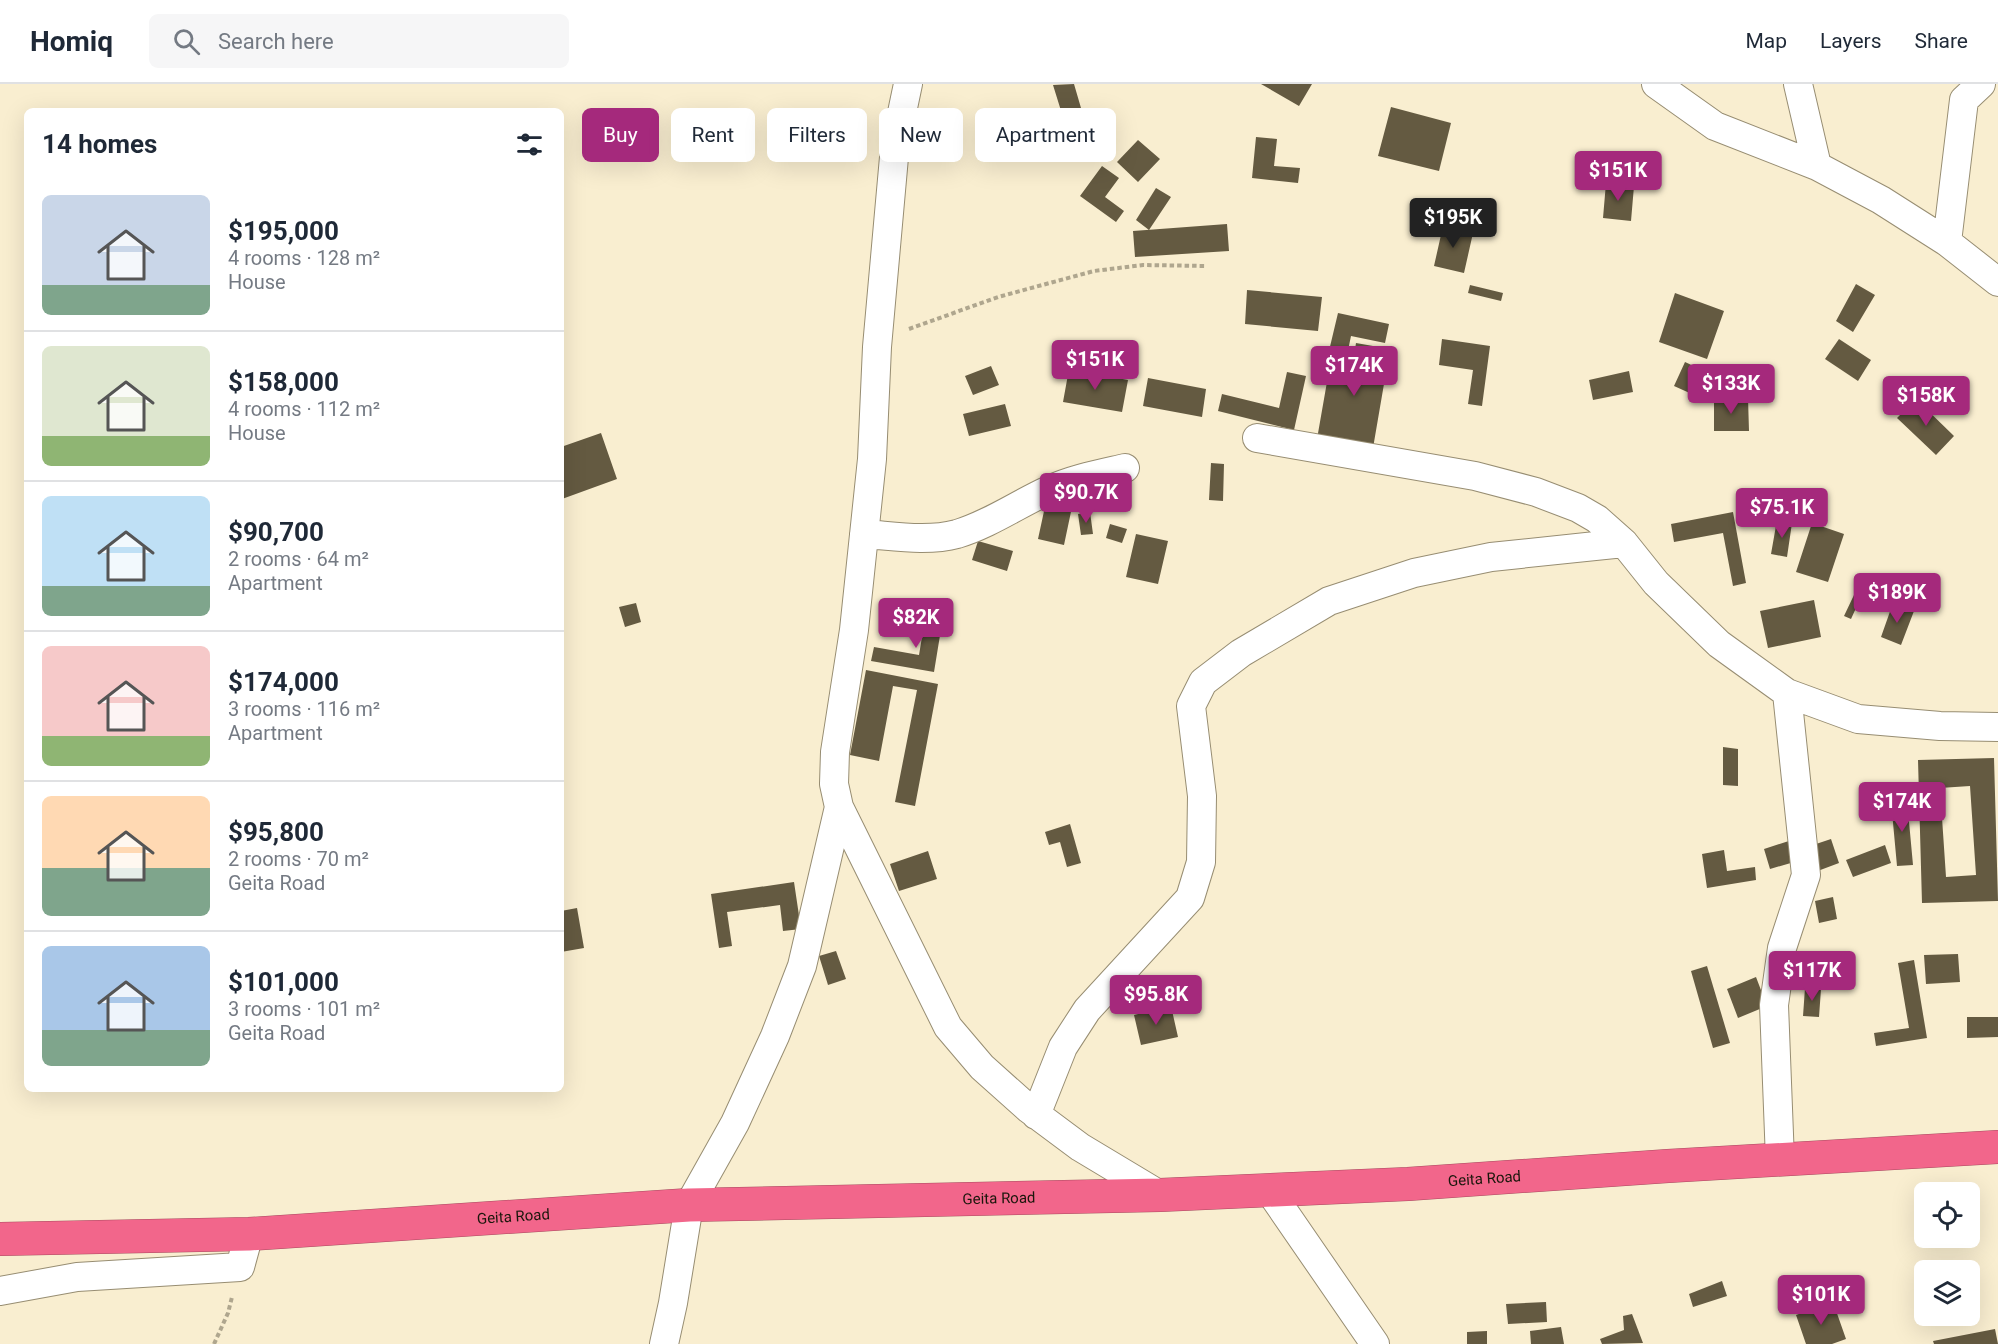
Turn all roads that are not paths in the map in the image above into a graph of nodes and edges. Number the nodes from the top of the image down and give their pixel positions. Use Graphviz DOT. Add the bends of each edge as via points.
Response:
graph roads {
  1 [pos="908,84"];
  2 [pos="1656,84"];
  3 [pos="1798,84"];
  4 [pos="1982,84"];
  5 [pos="1817,166"];
  6 [pos="1947,242"];
  7 [pos="1998,282"];
  8 [pos="1257,438"];
  9 [pos="1125,468"];
  10 [pos="864,534"];
  11 [pos="1624,543"];
  12 [pos="1787,693"];
  13 [pos="1998,727"];
  14 [pos="839,807"];
  15 [pos="1036,1115"];
  16 [pos="1998,1147"];
  17 [pos="1780,1160"];
  18 [pos="1269,1190"];
  19 [pos="1160,1195"];
  20 [pos="688,1205"];
  21 [pos="249,1234"];
  22 [pos="0,1239"];
  23 [pos="0,1291"];
  24 [pos="664,1344"];
  25 [pos="1375,1344"];
  1 -- 10 [label="street" via="895,146"];
  2 -- 5 [label="street" via="1715,126"];
  3 -- 5 [label="street"];
  4 -- 6 [label="street" via="1964,100"];
  5 -- 6 [label="street"];
  6 -- 7 [label="street"];
  8 -- 11 [label="street" via="1475,476 1536,492 1597,519"];
  9 -- 10 [label="street" via="1050,489 988,522 955,534 920,538"];
  10 -- 14 [label="street" via="835,752 834,784"];
  11 -- 12 [label="street" via="1656,583 1719,644"];
  11 -- 15 [label="street" via="1491,557 1404,576 1329,601 1241,652 1203,682 1191,706 1202,829 1201,862 1190,898 1087,1010 1063,1047"];
  12 -- 13 [label="street" via="1858,719"];
  12 -- 17 [label="street" via="1806,875 1782,948 1774,1005"];
  14 -- 15 [label="street" via="948,1027 982,1067"];
  14 -- 20 [label="street" via="798,976 735,1123"];
  15 -- 19 [label="street" via="1080,1147"];
  16 -- 17 [label="highway, Geita Road"];
  17 -- 18 [label="highway, Geita Road"];
  18 -- 19 [label="highway, Geita Road"];
  18 -- 25 [label="street"];
  19 -- 20 [label="highway, Geita Road"];
  20 -- 21 [label="highway, Geita Road"];
  20 -- 24 [label="street"];
  21 -- 22 [label="highway, Geita Road"];
  21 -- 23 [label="street" via="240,1267 77,1278"];
}
